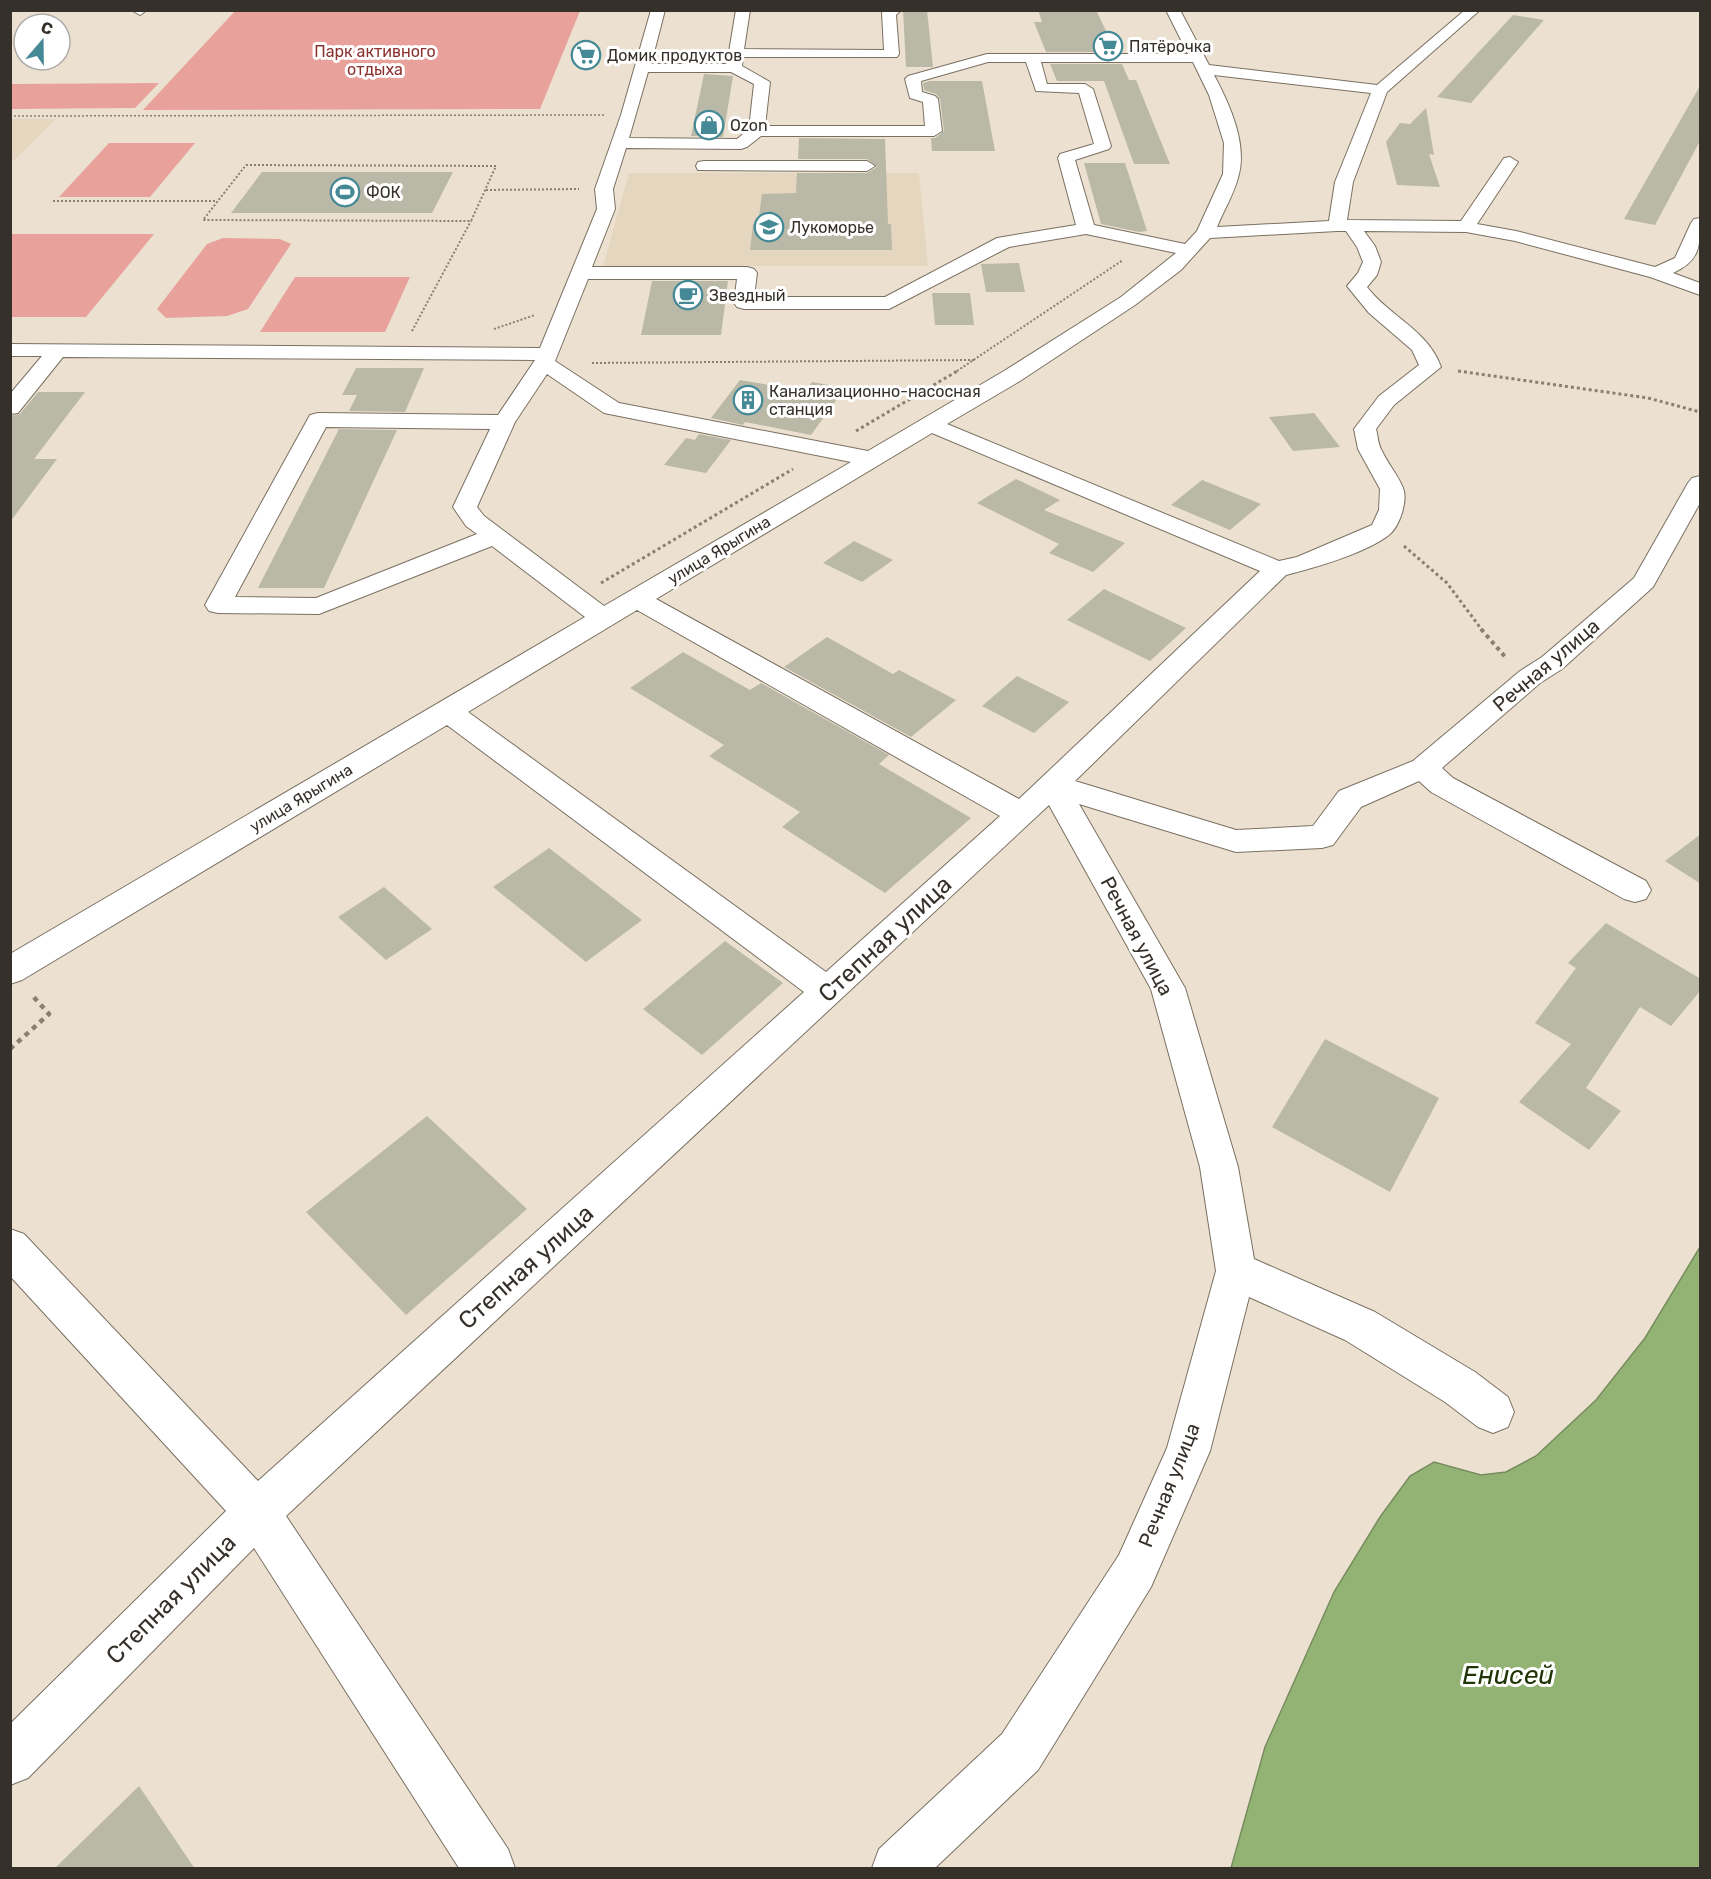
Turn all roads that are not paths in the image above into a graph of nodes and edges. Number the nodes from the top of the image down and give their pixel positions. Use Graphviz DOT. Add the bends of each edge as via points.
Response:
graph roads {
  1 [pos="658,10"];
  2 [pos="743,10"];
  3 [pos="895,10"];
  4 [pos="1173,10"];
  5 [pos="1474,10"];
  6 [pos="1032,58"];
  7 [pos="735,60"];
  8 [pos="1200,63"];
  9 [pos="643,68"];
  10 [pos="1380,90"];
  11 [pos="757,131"];
  12 [pos="619,143"];
  13 [pos="1510,162"];
  14 [pos="612,166"];
  15 [pos="634,166"];
  16 [pos="691,166"];
  17 [pos="867,166"];
  18 [pos="1701,223"];
  19 [pos="1344,226"];
  20 [pos="1466,227"];
  21 [pos="1086,230"];
  22 [pos="1197,242"];
  23 [pos="579,273"];
  24 [pos="1657,273"];
  25 [pos="1701,289"];
  26 [pos="10,350"];
  27 [pos="58,350"];
  28 [pos="545,358"];
  29 [pos="10,408"];
  30 [pos="504,422"];
  31 [pos="931,425"];
  32 [pos="873,459"];
  33 [pos="1701,483"];
  34 [pos="494,536"];
  35 [pos="1276,569"];
  36 [pos="636,599"];
  37 [pos="604,619"];
  38 [pos="448,711"];
  39 [pos="1423,768"];
  40 [pos="1053,785"];
  41 [pos="1021,814"];
  42 [pos="1635,890"];
  43 [pos="10,971"];
  44 [pos="829,992"];
  45 [pos="10,1246"];
  46 [pos="1236,1271"];
  47 [pos="1493,1412"];
  48 [pos="257,1512"];
  49 [pos="10,1760"];
  50 [pos="489,1869"];
  51 [pos="898,1869"];
  1 -- 9 [label="street"];
  2 -- 7 [label="street"];
  3 -- 7 [label="street" via="889,13 892,54"];
  4 -- 8 [label="street, улица Ярыгина"];
  5 -- 10 [label="street"];
  6 -- 8 [label="street"];
  6 -- 11 [label="street" via="987,58 913,79 915,95 930,99 934,131"];
  6 -- 21 [label="street" via="1041,88 1085,89 1103,146 1066,158"];
  7 -- 9 [label="street"];
  7 -- 11 [label="street" via="762,82"];
  8 -- 10 [label="street"];
  8 -- 22 [label="street, улица Ярыгина" via="1217,95 1232,143 1232,174"];
  9 -- 12 [label="street"];
  10 -- 19 [label="street" via="1344,182"];
  11 -- 12 [label="street" via="741,144"];
  12 -- 14 [label="street"];
  13 -- 20 [label="street"];
  14 -- 15 [label="street"];
  14 -- 23 [label="street" via="604,189 606,209"];
  16 -- 17 [label="street"];
  18 -- 24 [label="street" via="1683,261"];
  19 -- 20 [label="street"];
  19 -- 22 [label="street"];
  19 -- 35 [label="street" via="1366,246 1372,262 1357,286 1388,320 1419,342 1430,367 1398,389 1365,429 1370,449 1392,489 1391,510 1382,529 1304,563"];
  20 -- 24 [label="street"];
  21 -- 22 [label="street" via="1150,242"];
  21 -- 23 [label="street" via="1004,242 889,303 744,303 747,273"];
  22 -- 31 [label="street, улица Ярыгина" via="1128,301"];
  23 -- 28 [label="street"];
  24 -- 25 [label="street"];
  26 -- 27 [label="street"];
  27 -- 28 [label="street"];
  27 -- 29 [label="street"];
  28 -- 30 [label="street"];
  28 -- 32 [label="street" via="612,408"];
  30 -- 34 [label="street" via="465,507"];
  30 -- 34 [label="street" via="318,420 218,605 319,606"];
  31 -- 32 [label="street, улица Ярыгина"];
  31 -- 35 [label="street"];
  32 -- 36 [label="street, улица Ярыгина"];
  33 -- 39 [label="street, Речная улица" via="1644,582"];
  34 -- 37 [label="street"];
  35 -- 40 [label="street, Степная улица"];
  36 -- 37 [label="street, улица Ярыгина"];
  36 -- 41 [label="street"];
  37 -- 38 [label="street, улица Ярыгина"];
  38 -- 43 [label="street, улица Ярыгина"];
  38 -- 44 [label="street"];
  39 -- 40 [label="street, Речная улица" via="1350,799 1322,837 1236,841"];
  39 -- 42 [label="street" via="1442,786"];
  40 -- 41 [label="street, Степная улица"];
  40 -- 46 [label="street, Речная улица" via="1168,988 1219,1167"];
  41 -- 44 [label="street, Степная улица"];
  44 -- 48 [label="street, Степная улица"];
  45 -- 48 [label="street"];
  46 -- 47 [label="street" via="1360,1326 1460,1387"];
  46 -- 51 [label="street, Речная улица" via="1188,1451 1135,1571 1020,1752"];
  48 -- 49 [label="street, Степная улица"];
  48 -- 50 [label="street"];
}
